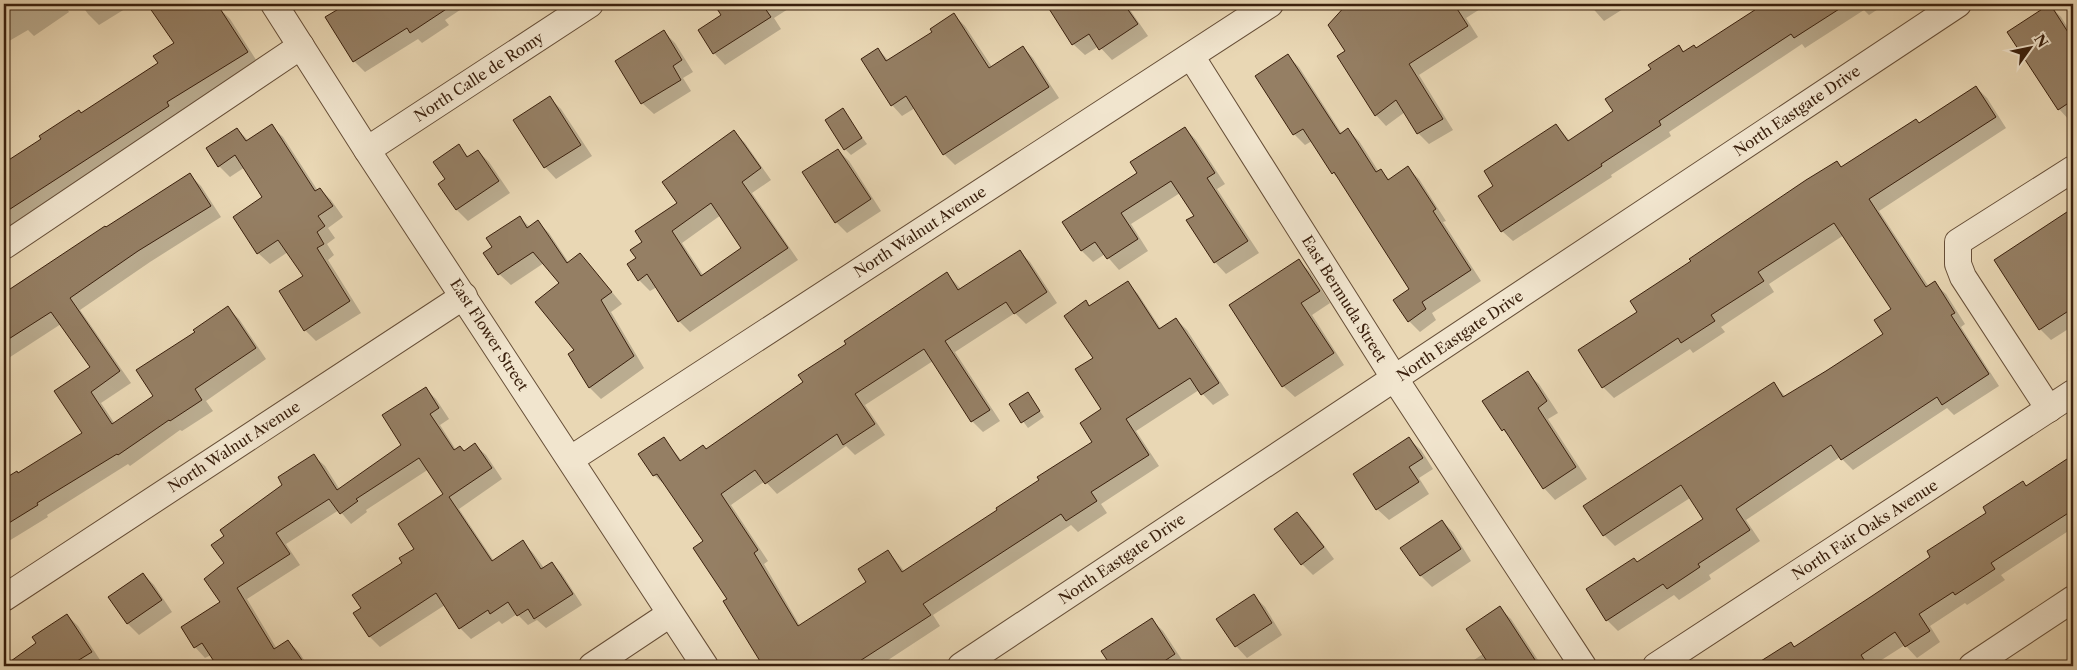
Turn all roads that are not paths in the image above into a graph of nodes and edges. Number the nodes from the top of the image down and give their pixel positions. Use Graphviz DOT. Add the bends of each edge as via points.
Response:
graph roads {
  1 [pos="274,4"];
  2 [pos="590,4"];
  3 [pos="1270,4"];
  4 [pos="1958,4"];
  5 [pos="301,46"];
  6 [pos="1191,56"];
  7 [pos="367,150"];
  8 [pos="2073,170"];
  9 [pos="4,246"];
  10 [pos="464,296"];
  11 [pos="1395,379"];
  12 [pos="2073,393"];
  13 [pos="2049,409"];
  14 [pos="570,460"];
  15 [pos="4,598"];
  16 [pos="2073,599"];
  17 [pos="670,614"];
  18 [pos="592,666"];
  19 [pos="705,666"];
  20 [pos="961,666"];
  21 [pos="1583,666"];
  22 [pos="1656,666"];
  23 [pos="1972,666"];
  1 -- 5 [label="street, East Flower Street"];
  2 -- 7 [label="street, North Calle de Romy"];
  3 -- 6 [label="street, North Walnut Avenue"];
  4 -- 11 [label="street, North Eastgate Drive"];
  5 -- 7 [label="street, East Flower Street"];
  5 -- 9 [label="street"];
  6 -- 11 [label="street, East Bermuda Street"];
  6 -- 14 [label="street, North Walnut Avenue"];
  7 -- 10 [label="street, East Flower Street"];
  8 -- 13 [label="street" via="1958,242 1958,264 1963,277"];
  10 -- 14 [label="street, East Flower Street"];
  10 -- 15 [label="street, North Walnut Avenue"];
  11 -- 20 [label="street, North Eastgate Drive"];
  11 -- 21 [label="street, East Bermuda Street"];
  12 -- 13 [label="street, North Fair Oaks Avenue"];
  13 -- 22 [label="street, North Fair Oaks Avenue"];
  14 -- 17 [label="street, East Flower Street"];
  16 -- 23 [label="street"];
  17 -- 18 [label="street"];
  17 -- 19 [label="street, East Flower Street"];
}
